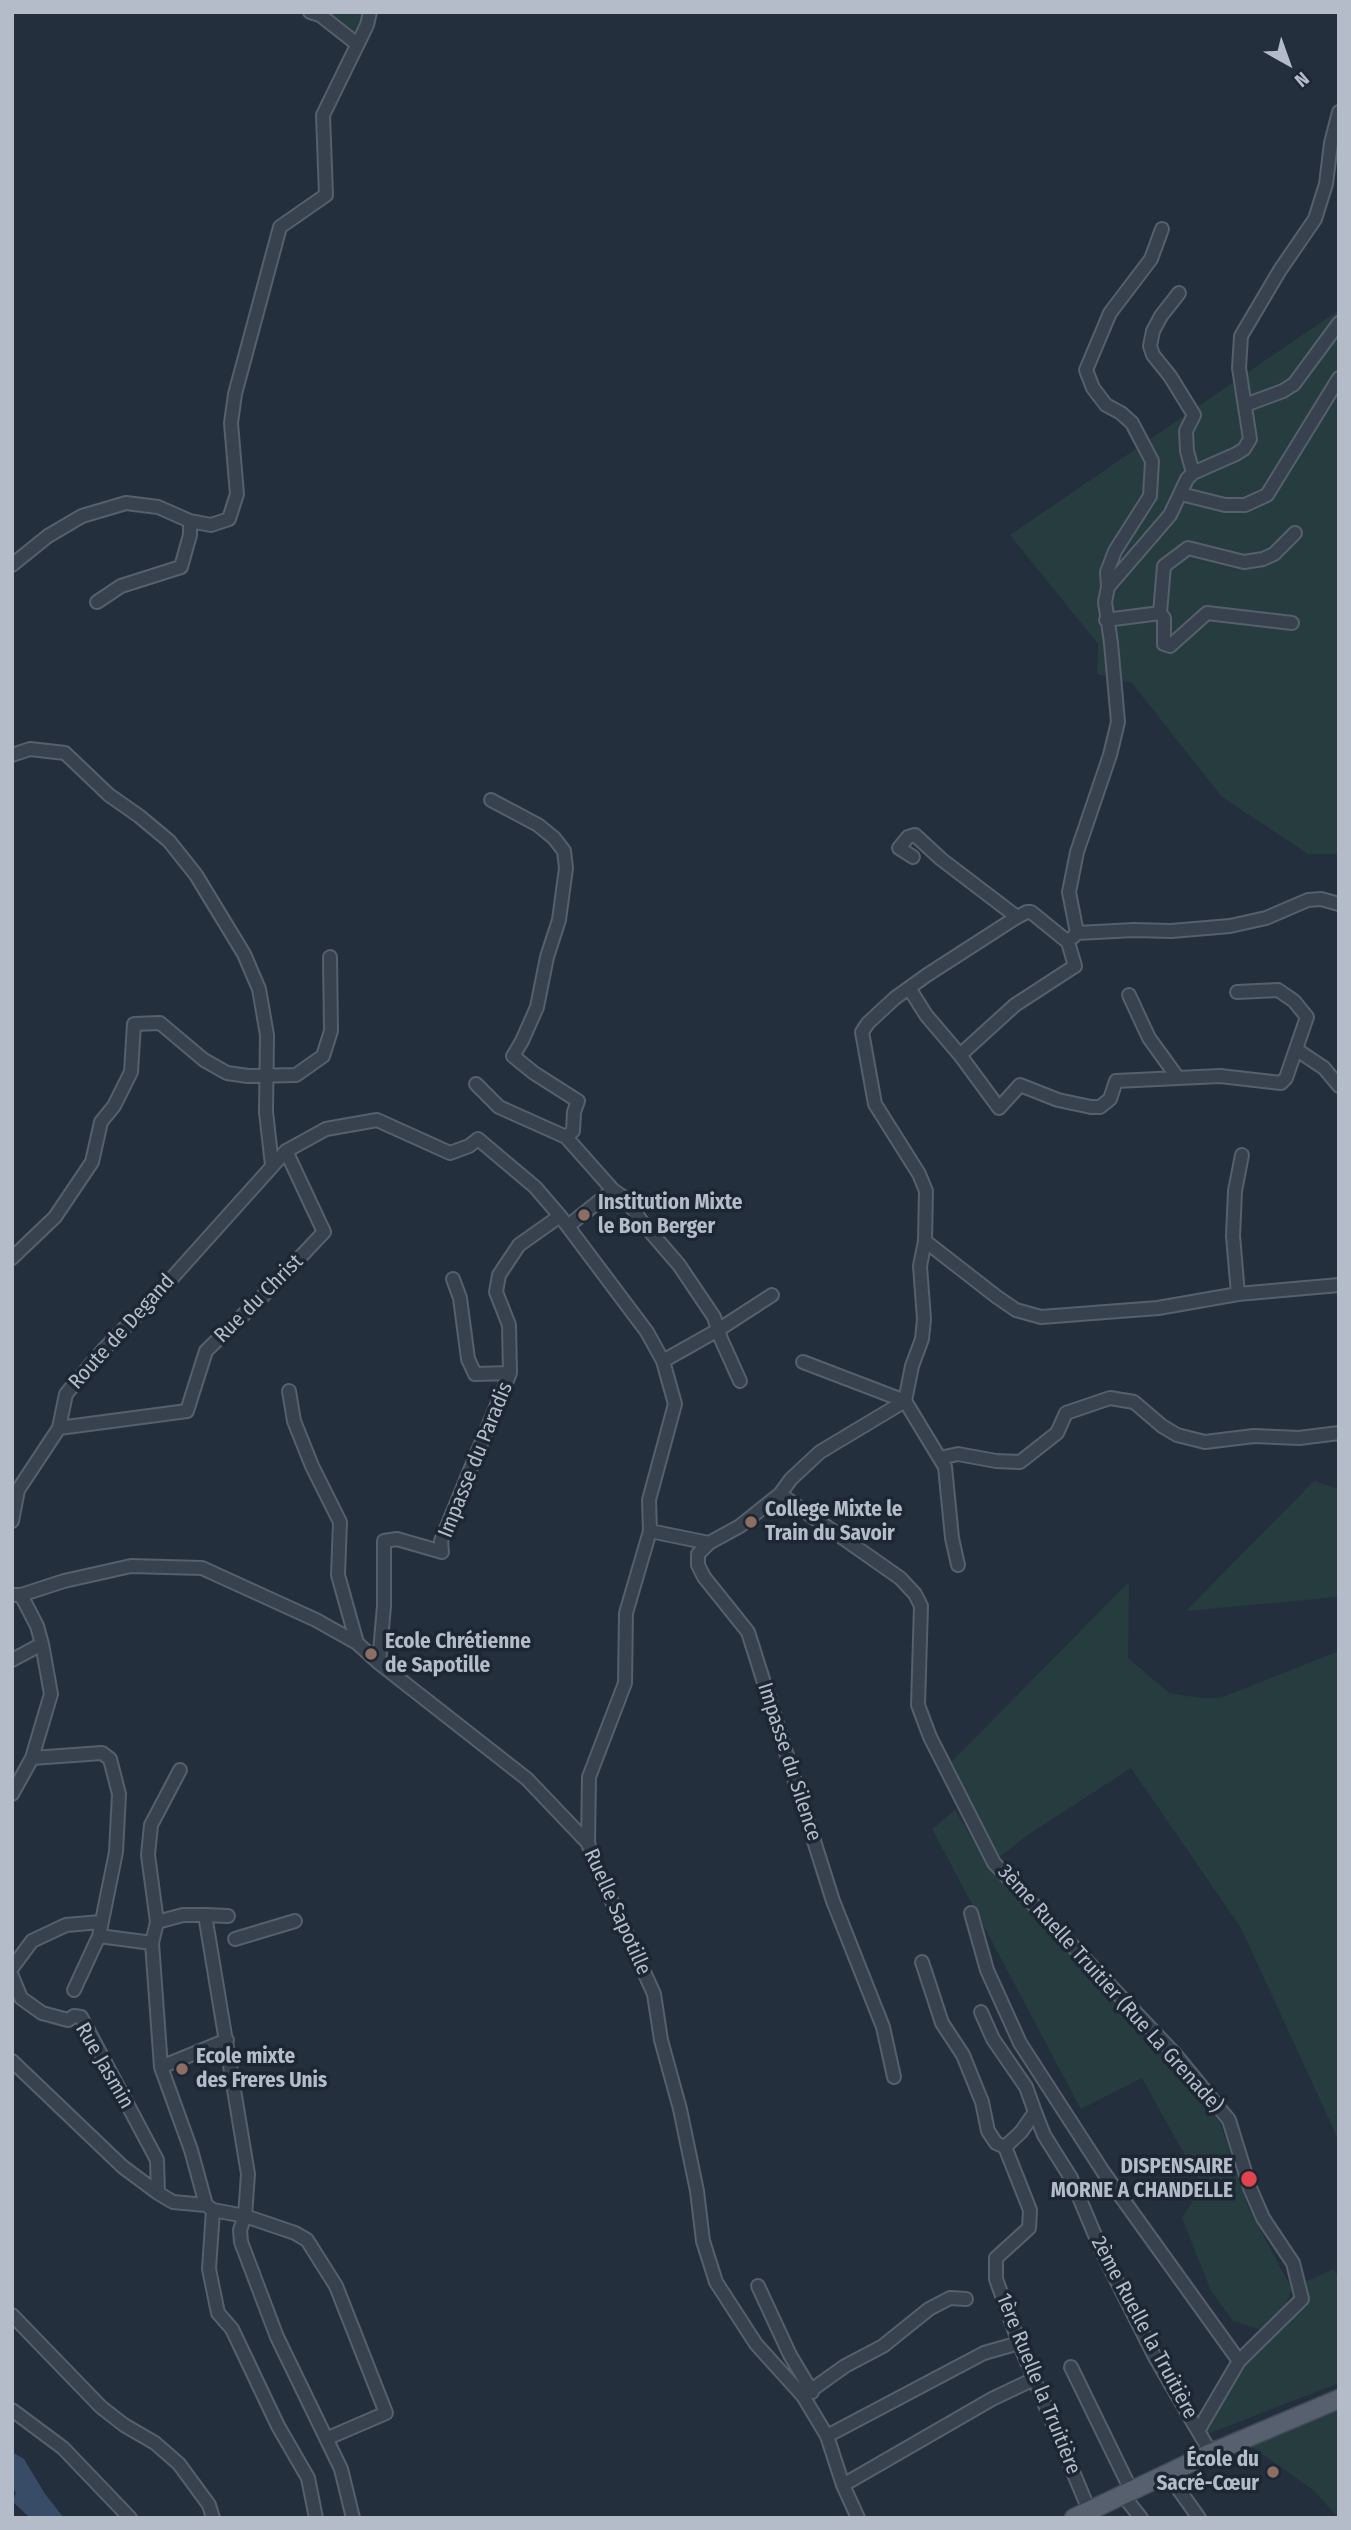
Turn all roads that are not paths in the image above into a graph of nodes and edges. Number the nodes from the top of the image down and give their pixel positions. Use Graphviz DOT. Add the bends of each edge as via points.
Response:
graph roads {
  1 [pos="310,12"];
  2 [pos="370,12"];
  3 [pos="357,44"];
  4 [pos="1339,113"];
  5 [pos="1162,229"];
  6 [pos="1179,293"];
  7 [pos="1339,323"];
  8 [pos="1339,378"];
  9 [pos="1245,405"];
  10 [pos="1193,473"];
  11 [pos="1181,495"];
  12 [pos="190,521"];
  13 [pos="1295,533"];
  14 [pos="12,565"];
  15 [pos="1108,587"];
  16 [pos="97,602"];
  17 [pos="1160,613"];
  18 [pos="1106,620"];
  19 [pos="1292,623"];
  20 [pos="12,755"];
  21 [pos="491,800"];
  22 [pos="913,857"];
  23 [pos="1339,904"];
  24 [pos="1017,917"];
  25 [pos="1072,938"];
  26 [pos="331,957"];
  27 [pos="909,988"];
  28 [pos="1237,992"];
  29 [pos="1129,995"];
  30 [pos="1297,1050"];
  31 [pos="961,1055"];
  32 [pos="267,1076"];
  33 [pos="1178,1079"];
  34 [pos="476,1084"];
  35 [pos="1339,1086"];
  36 [pos="566,1137"];
  37 [pos="286,1151"];
  38 [pos="1242,1155"];
  39 [pos="272,1165"];
  40 [pos="613,1190"];
  41 [pos="564,1221"];
  42 [pos="925,1241"];
  43 [pos="12,1258"];
  44 [pos="453,1279"];
  45 [pos="1339,1285"];
  46 [pos="1238,1294"];
  47 [pos="772,1295"];
  48 [pos="718,1330"];
  49 [pos="663,1361"];
  50 [pos="803,1362"];
  51 [pos="510,1373"];
  52 [pos="740,1381"];
  53 [pos="289,1391"];
  54 [pos="905,1401"];
  55 [pos="59,1429"];
  56 [pos="1339,1433"];
  57 [pos="940,1458"];
  58 [pos="780,1494"];
  59 [pos="12,1521"];
  60 [pos="650,1531"];
  61 [pos="709,1544"];
  62 [pos="958,1565"];
  63 [pos="17,1595"];
  64 [pos="357,1643"];
  65 [pos="42,1644"];
  66 [pos="12,1660"];
  67 [pos="379,1663"];
  68 [pos="32,1758"];
  69 [pos="180,1770"];
  70 [pos="12,1794"];
  71 [pos="588,1843"];
  72 [pos="971,1913"];
  73 [pos="205,1914"];
  74 [pos="228,1916"];
  75 [pos="295,1921"];
  76 [pos="101,1922"];
  77 [pos="157,1922"];
  78 [pos="99,1936"];
  79 [pos="235,1939"];
  80 [pos="152,1943"];
  81 [pos="922,1962"];
  82 [pos="12,1968"];
  83 [pos="12,1976"];
  84 [pos="74,1990"];
  85 [pos="981,2012"];
  86 [pos="227,2040"];
  87 [pos="12,2061"];
  88 [pos="161,2067"];
  89 [pos="894,2077"];
  90 [pos="1035,2112"];
  91 [pos="1005,2147"];
  92 [pos="158,2193"];
  93 [pos="209,2208"];
  94 [pos="244,2216"];
  95 [pos="758,2286"];
  96 [pos="966,2299"];
  97 [pos="12,2315"];
  98 [pos="1019,2343"];
  99 [pos="1239,2361"];
  100 [pos="1071,2367"];
  101 [pos="1034,2379"];
  102 [pos="808,2394"];
  103 [pos="1339,2399"];
  104 [pos="12,2410"];
  105 [pos="1198,2431"];
  106 [pos="827,2436"];
  107 [pos="328,2438"];
  108 [pos="1211,2453"];
  109 [pos="1167,2473"];
  110 [pos="843,2485"];
  111 [pos="1127,2492"];
  112 [pos="1081,2514"];
  113 [pos="130,2518"];
  114 [pos="213,2518"];
  115 [pos="316,2518"];
  116 [pos="353,2518"];
  117 [pos="858,2518"];
  118 [pos="1141,2518"];
  119 [pos="1199,2518"];
  1 -- 3 [label="street"];
  2 -- 3 [label="street"];
  3 -- 12 [label="street" via="323,115 326,195 280,227 248,344 231,423 237,494 229,519 211,525"];
  4 -- 9 [label="street" via="1315,219 1241,336 1239,368"];
  5 -- 15 [label="street" via="1147,266 1110,313 1086,370 1105,405 1132,423 1152,461 1150,496 1115,551 1107,572"];
  6 -- 10 [label="street" via="1161,316 1150,346 1194,415 1186,431"];
  7 -- 9 [label="street" via="1294,384"];
  8 -- 11 [label="street" via="1267,495 1245,505"];
  9 -- 10 [label="street" via="1250,439 1244,449"];
  10 -- 11 [label="street"];
  11 -- 15 [label="street" via="1170,515"];
  12 -- 14 [label="street" via="158,507 126,503 82,516"];
  12 -- 16 [label="street" via="181,566 121,586"];
  13 -- 17 [label="street" via="1263,559 1244,562 1194,548 1182,551 1164,566"];
  15 -- 18 [label="street"];
  17 -- 18 [label="street"];
  17 -- 19 [label="street" via="1164,644 1170,646 1207,613"];
  18 -- 25 [label="street" via="1118,722 1077,852 1069,892"];
  20 -- 32 [label="street" via="30,749 65,752 183,858 244,954 259,989 267,1035"];
  21 -- 36 [label="street" via="538,825 564,851 559,920 537,1007 513,1055 578,1101 573,1131"];
  22 -- 24 [label="street" via="899,848 915,835"];
  23 -- 25 [label="street" via="1308,900 1266,918 1230,926"];
  24 -- 25 [label="street" via="1031,912"];
  24 -- 27 [label="street"];
  25 -- 31 [label="street" via="1074,966 1015,1005"];
  26 -- 32 [label="street" via="331,1031 323,1056 296,1075"];
  27 -- 31 [label="street"];
  27 -- 42 [label="street" via="862,1032 875,1104 924,1183"];
  28 -- 30 [label="street" via="1278,990 1294,1001 1307,1017"];
  29 -- 33 [label="street" via="1149,1038"];
  30 -- 33 [label="street" via="1281,1083 1220,1076"];
  30 -- 35 [label="street" via="1324,1068"];
  31 -- 33 [label="street" via="999,1108 1020,1085 1058,1100 1100,1107 1110,1099 1116,1081"];
  32 -- 39 [label="street"];
  32 -- 43 [label="street" via="227,1073 160,1023 134,1024 131,1072 101,1122 92,1162 55,1217"];
  34 -- 36 [label="street" via="499,1107"];
  36 -- 40 [label="street"];
  37 -- 39 [label="street, Route de Degand"];
  37 -- 41 [label="street, Route de Degand" via="326,1129 377,1119 450,1153 478,1139 535,1187"];
  37 -- 55 [label="street, Rue du Christ" via="324,1232 206,1351 187,1412"];
  38 -- 46 [label="street" via="1233,1236"];
  39 -- 55 [label="street, Route de Degand" via="66,1394"];
  40 -- 41 [label="street, Impasse du Paradis"];
  40 -- 48 [label="street" via="626,1199 679,1265"];
  41 -- 49 [label="street" via="647,1332"];
  41 -- 51 [label="street, Impasse du Paradis" via="519,1245 499,1275 496,1292 509,1325"];
  42 -- 46 [label="street" via="1006,1304 1041,1317 1158,1308"];
  42 -- 54 [label="street" via="920,1266 925,1319"];
  44 -- 51 [label="street" via="475,1374"];
  45 -- 46 [label="street"];
  47 -- 48 [label="street"];
  48 -- 49 [label="street"];
  48 -- 52 [label="street"];
  49 -- 60 [label="street" via="675,1404 649,1500"];
  50 -- 54 [label="street"];
  51 -- 67 [label="street, Impasse du Paradis" via="442,1541 442,1552 397,1539 384,1541"];
  53 -- 64 [label="street" via="294,1421 340,1522 338,1575"];
  54 -- 57 [label="street"];
  54 -- 58 [label="street" via="820,1452"];
  55 -- 59 [label="street, Route de Degand" via="18,1490"];
  56 -- 57 [label="street" via="1205,1442 1177,1435 1134,1402 1110,1398 1066,1413 1057,1433 1020,1462 958,1454"];
  57 -- 62 [label="street"];
  58 -- 61 [label="street" via="740,1527"];
  58 -- 99 [label="street, 3ème Ruelle Truitier (Rue La Grenade)" via="900,1578 915,1594 921,1606 918,1705 994,1863 1175,2054 1229,2120 1250,2188 1263,2218 1293,2263 1302,2299"];
  60 -- 61 [label="street"];
  60 -- 71 [label="street" via="626,1613 625,1683 589,1777"];
  61 -- 89 [label="street, Impasse du Silence" via="698,1554 698,1565 748,1632 833,1901 883,2027"];
  63 -- 64 [label="street, Ruelle Sapotille" via="131,1566 202,1568"];
  63 -- 65 [label="street" via="37,1626"];
  64 -- 67 [label="street, Ruelle Sapotille"];
  65 -- 66 [label="street"];
  65 -- 68 [label="street" via="51,1694"];
  67 -- 71 [label="street, Ruelle Sapotille" via="527,1779"];
  68 -- 70 [label="street"];
  68 -- 76 [label="street" via="102,1753 110,1759 119,1794 116,1852"];
  69 -- 77 [label="street" via="151,1825 148,1855"];
  71 -- 102 [label="street, Ruelle Sapotille" via="654,1994 697,2191 703,2241 716,2282 756,2344"];
  72 -- 99 [label="street" via="987,1970 1020,2043 1104,2173"];
  73 -- 74 [label="street"];
  73 -- 77 [label="street"];
  73 -- 86 [label="street"];
  75 -- 79 [label="street"];
  76 -- 78 [label="street"];
  76 -- 82 [label="street" via="66,1925 32,1941"];
  77 -- 80 [label="street"];
  78 -- 80 [label="street"];
  78 -- 84 [label="street"];
  80 -- 88 [label="street"];
  81 -- 91 [label="street, 1ère Ruelle la Truitière" via="942,2023 982,2102 988,2131"];
  83 -- 92 [label="street, Rue Jasmin" via="21,1998 42,2013 68,2020 81,2017 157,2160"];
  85 -- 90 [label="street, 2ème Ruelle la Truitière" via="993,2039 1026,2087"];
  86 -- 88 [label="street"];
  86 -- 94 [label="street" via="248,2174"];
  87 -- 92 [label="street" via="123,2167"];
  88 -- 93 [label="street"];
  90 -- 91 [label="street"];
  90 -- 105 [label="street, 2ème Ruelle la Truitière" via="1154,2357"];
  91 -- 98 [label="street, 1ère Ruelle la Truitière" via="1030,2210 1029,2228 996,2258 996,2280"];
  92 -- 93 [label="street" via="173,2202"];
  93 -- 94 [label="street"];
  93 -- 115 [label="street" via="209,2269 218,2313 232,2329 308,2478"];
  94 -- 107 [label="street" via="241,2242 276,2337"];
  94 -- 107 [label="street" via="307,2240 336,2286 386,2413"];
  95 -- 102 [label="street"];
  96 -- 102 [label="street" via="950,2298 929,2309 883,2346 845,2366"];
  97 -- 114 [label="street" via="101,2407 179,2464 209,2505"];
  98 -- 101 [label="street, 1ère Ruelle la Truitière"];
  98 -- 106 [label="street" via="984,2353"];
  99 -- 105 [label="street"];
  100 -- 111 [label="street"];
  101 -- 110 [label="street"];
  101 -- 112 [label="street, 1ère Ruelle la Truitière"];
  102 -- 106 [label="street, Ruelle Sapotille"];
  103 -- 108 [label="main road"];
  104 -- 113 [label="street" via="64,2448"];
  105 -- 108 [label="street, 2ème Ruelle la Truitière"];
  106 -- 110 [label="street, Ruelle Sapotille"];
  107 -- 116 [label="street"];
  108 -- 109 [label="main road"];
  109 -- 111 [label="main road"];
  109 -- 119 [label="street"];
  110 -- 117 [label="street, Ruelle Sapotille"];
  111 -- 112 [label="main road"];
  111 -- 118 [label="street"];
}
